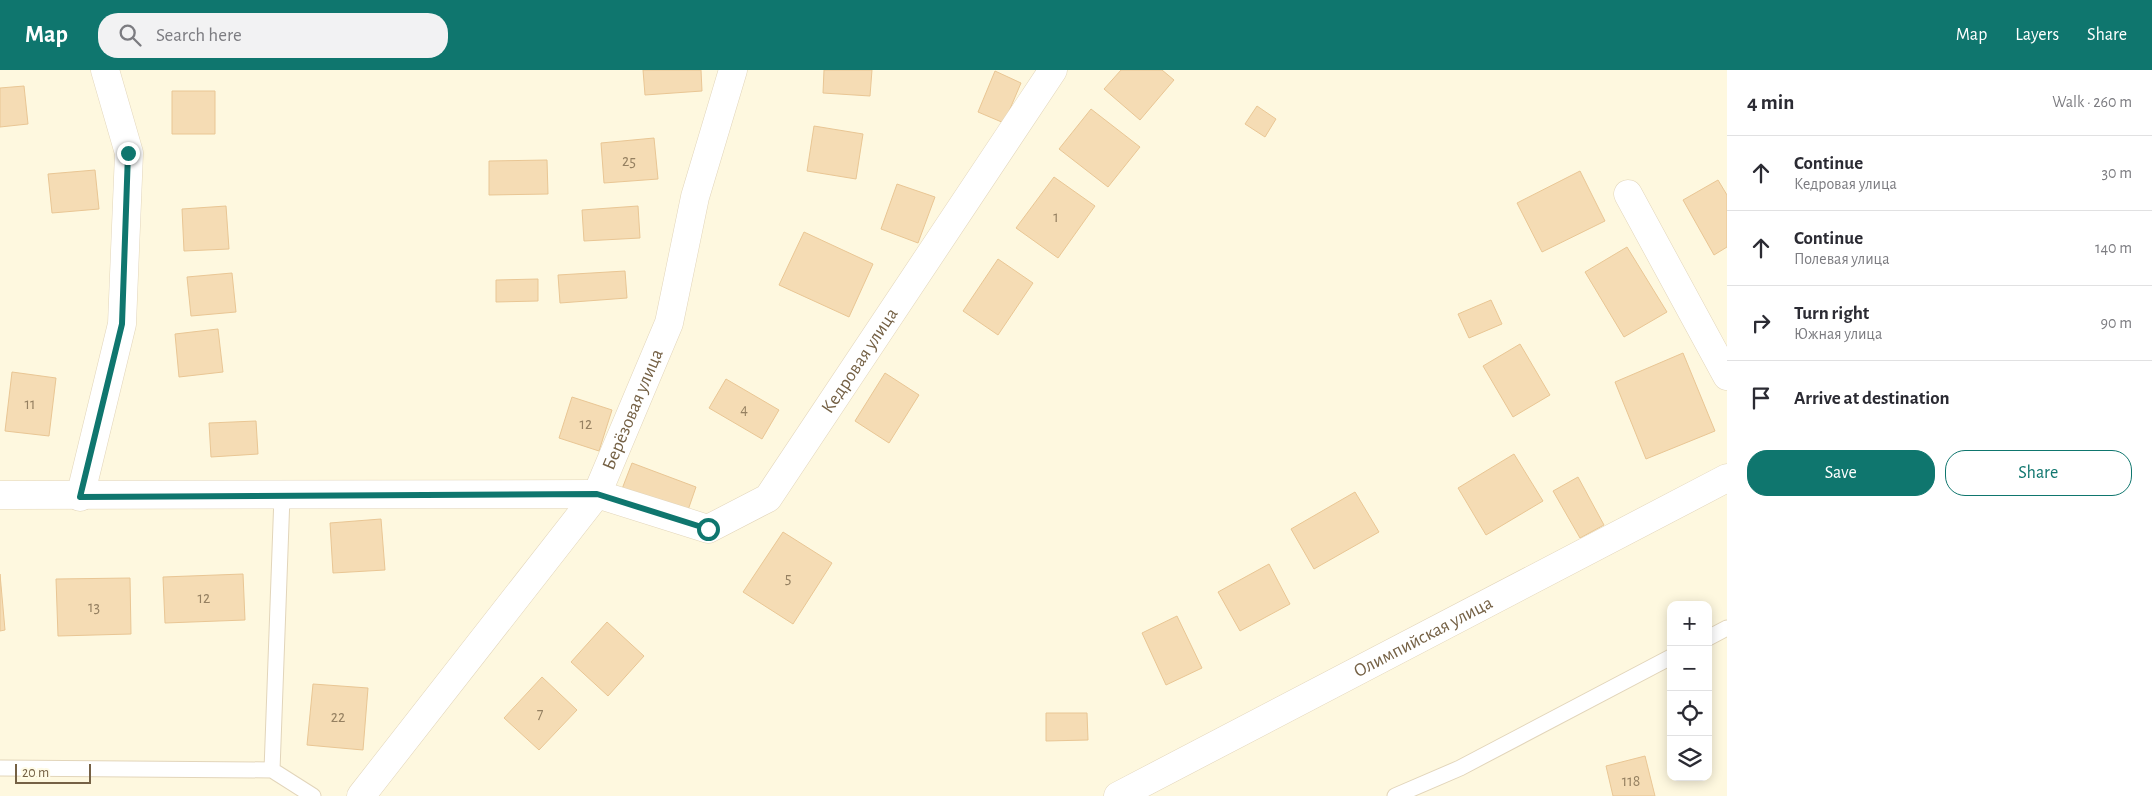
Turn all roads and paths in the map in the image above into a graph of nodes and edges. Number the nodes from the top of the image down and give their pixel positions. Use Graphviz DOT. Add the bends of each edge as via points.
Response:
graph roads {
  1 [pos="105,70"];
  2 [pos="733,70"];
  3 [pos="1053,70"];
  4 [pos="1628,194"];
  5 [pos="1727,376"];
  6 [pos="1727,478"];
  7 [pos="597,494"];
  8 [pos="0,496"];
  9 [pos="282,496"];
  10 [pos="80,497"];
  11 [pos="1727,628"];
  12 [pos="1712,636"];
  13 [pos="1667,660"];
  14 [pos="0,768"];
  15 [pos="272,770"];
  16 [pos="313,796"];
  17 [pos="361,796"];
  18 [pos="1118,796"];
  19 [pos="1395,796"];
  1 -- 10 [label="street" via="128,153 122,324"];
  2 -- 7 [label="street, Берёзовая улица" via="696,198 669,324"];
  3 -- 7 [label="street, Кедровая улица" via="768,498 708,529"];
  4 -- 5 [label="street"];
  6 -- 18 [label="street, Олимпийская улица"];
  7 -- 9 [label="street, Кедровая улица"];
  7 -- 17 [label="street, Берёзовая улица"];
  8 -- 10 [label="street, Кедровая улица"];
  9 -- 10 [label="street, Кедровая улица"];
  9 -- 15 [label="lane"];
  11 -- 12 [label="lane"];
  13 -- 19 [label="lane" via="1460,768"];
  14 -- 15 [label="lane"];
  15 -- 16 [label="lane"];
}
